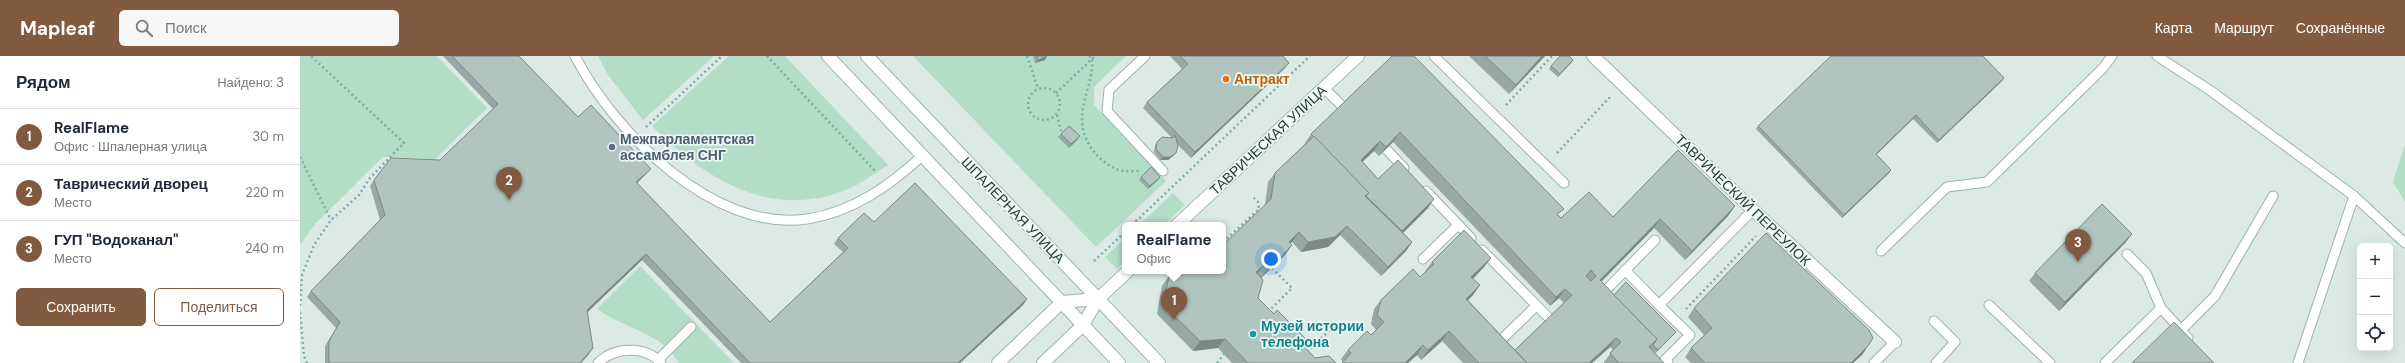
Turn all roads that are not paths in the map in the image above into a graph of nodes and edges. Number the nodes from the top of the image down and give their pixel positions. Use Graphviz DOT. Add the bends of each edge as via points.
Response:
graph roads {
  1 [pos="575,56"];
  2 [pos="828,56"];
  3 [pos="867,56"];
  4 [pos="1145,56"];
  5 [pos="1358,56"];
  6 [pos="1434,56"];
  7 [pos="1593,56"];
  8 [pos="2112,56"];
  9 [pos="2157,56"];
  10 [pos="1324,88"];
  11 [pos="1343,107"];
  12 [pos="1386,149"];
  13 [pos="922,156"];
  14 [pos="1163,171"];
  15 [pos="1564,183"];
  16 [pos="2273,196"];
  17 [pos="2354,196"];
  18 [pos="1753,210"];
  19 [pos="1180,222"];
  20 [pos="1458,225"];
  21 [pos="1655,240"];
  22 [pos="2405,243"];
  23 [pos="1881,251"];
  24 [pos="2127,254"];
  25 [pos="1423,259"];
  26 [pos="1625,270"];
  27 [pos="1125,274"];
  28 [pos="1605,291"];
  29 [pos="1098,299"];
  30 [pos="1062,302"];
  31 [pos="1659,305"];
  32 [pos="1989,305"];
  33 [pos="1536,306"];
  34 [pos="2161,308"];
  35 [pos="1550,319"];
  36 [pos="1934,321"];
  37 [pos="1083,325"];
  38 [pos="691,327"];
  39 [pos="2181,330"];
  40 [pos="1500,341"];
  41 [pos="1895,342"];
  42 [pos="2196,346"];
  43 [pos="659,361"];
  44 [pos="598,363"];
  45 [pos="998,363"];
  46 [pos="1043,363"];
  47 [pos="1119,363"];
  48 [pos="1159,363"];
  49 [pos="1668,363"];
  50 [pos="1874,363"];
  51 [pos="1936,363"];
  52 [pos="2050,363"];
  53 [pos="2105,363"];
  54 [pos="2298,363"];
  1 -- 13 [label="lane" via="611,114 634,139 672,174 742,211 772,219 815,217 869,198"];
  2 -- 13 [label="street, ШПАЛЕРНАЯ УЛИЦА"];
  3 -- 29 [label="street, ШПАЛЕРНАЯ УЛИЦА"];
  4 -- 14 [label="lane" via="1109,90 1107,111"];
  5 -- 10 [label="street, ТАВРИЧЕСКАЯ УЛИЦА"];
  6 -- 15 [label="lane"];
  7 -- 18 [label="street, ТАВРИЧЕСКИЙ ПЕРЕУЛОК"];
  8 -- 23 [label="lane" via="1988,182 1947,188"];
  9 -- 17 [label="lane"];
  10 -- 11 [label="lane"];
  10 -- 19 [label="street, ТАВРИЧЕСКАЯ УЛИЦА"];
  12 -- 20 [label="lane"];
  13 -- 30 [label="street, ШПАЛЕРНАЯ УЛИЦА"];
  16 -- 39 [label="lane" via="2215,296"];
  17 -- 22 [label="lane"];
  17 -- 54 [label="lane"];
  18 -- 31 [label="lane"];
  18 -- 41 [label="street, ТАВРИЧЕСКИЙ ПЕРЕУЛОК"];
  20 -- 25 [label="lane"];
  20 -- 33 [label="lane"];
  21 -- 26 [label="lane"];
  24 -- 34 [label="lane" via="2146,274"];
  26 -- 28 [label="lane"];
  26 -- 31 [label="lane"];
  27 -- 29 [label="street"];
  29 -- 30 [label="street"];
  29 -- 37 [label="street"];
  29 -- 48 [label="street, ШПАЛЕРНАЯ УЛИЦА"];
  30 -- 37 [label="street, ШПАЛЕРНАЯ УЛИЦА"];
  30 -- 45 [label="street"];
  31 -- 49 [label="lane" via="1690,335 1665,360"];
  32 -- 52 [label="lane"];
  33 -- 35 [label="lane"];
  33 -- 40 [label="lane"];
  34 -- 39 [label="lane"];
  34 -- 53 [label="lane"];
  36 -- 51 [label="lane" via="1955,342"];
  37 -- 46 [label="street"];
  37 -- 47 [label="street, ШПАЛЕРНАЯ УЛИЦА"];
  38 -- 43 [label="lane"];
  39 -- 42 [label="lane"];
  41 -- 50 [label="lane"];
  43 -- 44 [label="lane" via="638,350 621,351 605,357"];
}
